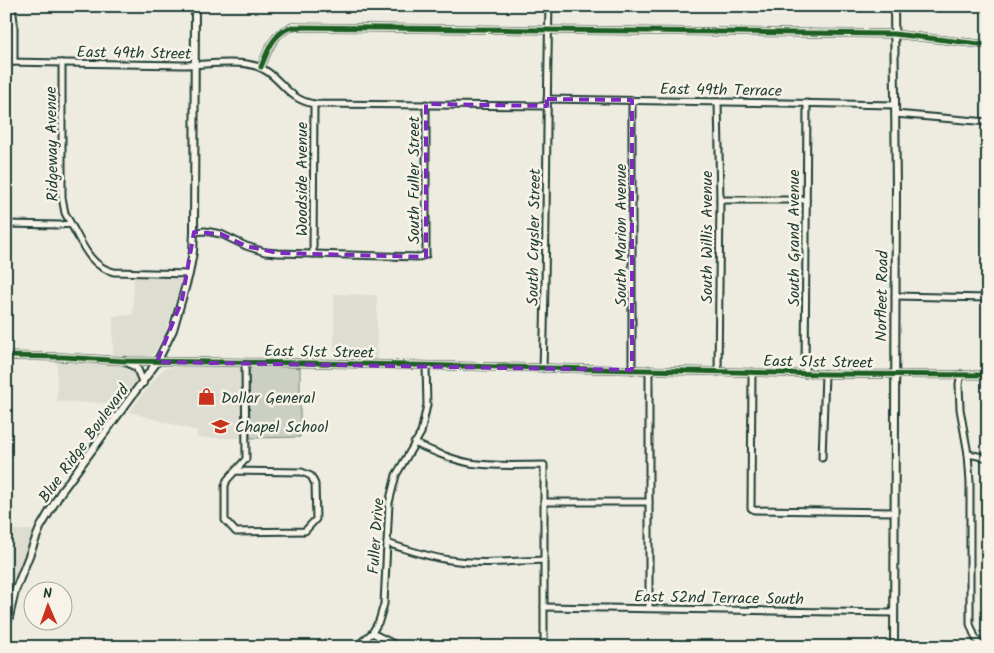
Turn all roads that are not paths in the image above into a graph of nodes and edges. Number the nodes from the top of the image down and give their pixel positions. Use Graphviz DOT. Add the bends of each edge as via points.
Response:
graph roads {
  1 [pos="12,6"];
  2 [pos="195,6"];
  3 [pos="549,6"];
  4 [pos="894,6"];
  5 [pos="549,30"];
  6 [pos="894,34"];
  7 [pos="988,45"];
  8 [pos="6,62"];
  9 [pos="14,62"];
  10 [pos="62,63"];
  11 [pos="195,65"];
  12 [pos="261,67"];
  13 [pos="547,99"];
  14 [pos="632,100"];
  15 [pos="718,102"];
  16 [pos="314,104"];
  17 [pos="426,104"];
  18 [pos="807,104"];
  19 [pos="895,105"];
  20 [pos="547,106"];
  21 [pos="895,114"];
  22 [pos="988,122"];
  23 [pos="720,200"];
  24 [pos="806,200"];
  25 [pos="6,224"];
  26 [pos="71,224"];
  27 [pos="194,232"];
  28 [pos="313,254"];
  29 [pos="189,274"];
  30 [pos="895,296"];
  31 [pos="988,298"];
  32 [pos="6,356"];
  33 [pos="125,361"];
  34 [pos="158,362"];
  35 [pos="246,363"];
  36 [pos="426,366"];
  37 [pos="543,368"];
  38 [pos="632,370"];
  39 [pos="648,370"];
  40 [pos="718,372"];
  41 [pos="752,372"];
  42 [pos="805,374"];
  43 [pos="825,374"];
  44 [pos="894,374"];
  45 [pos="961,374"];
  46 [pos="988,375"];
  47 [pos="143,383"];
  48 [pos="414,443"];
  49 [pos="968,454"];
  50 [pos="822,458"];
  51 [pos="988,458"];
  52 [pos="236,471"];
  53 [pos="544,502"];
  54 [pos="649,502"];
  55 [pos="894,512"];
  56 [pos="387,543"];
  57 [pos="544,560"];
  58 [pos="544,607"];
  59 [pos="649,608"];
  60 [pos="894,613"];
  61 [pos="6,630"];
  62 [pos="372,633"];
  63 [pos="356,647"];
  64 [pos="400,647"];
  65 [pos="544,647"];
  66 [pos="894,647"];
  67 [pos="981,647"];
  1 -- 9 [label="street"];
  2 -- 11 [label="street, Blue Ridge Boulevard"];
  3 -- 5 [label="street"];
  4 -- 6 [label="street, Norfleet Road"];
  5 -- 6 [label="street"];
  5 -- 12 [label="street" via="292,27 275,37"];
  5 -- 13 [label="street"];
  6 -- 7 [label="street"];
  6 -- 19 [label="street, Norfleet Road"];
  8 -- 9 [label="street, East 49th Street"];
  9 -- 10 [label="street, East 49th Street"];
  10 -- 11 [label="street, East 49th Street"];
  10 -- 26 [label="street, Ridgeway Avenue" via="62,197"];
  11 -- 12 [label="street, East 49th Street" via="245,64"];
  11 -- 27 [label="street, Blue Ridge Boulevard"];
  12 -- 16 [label="street" via="275,76 295,98"];
  13 -- 14 [label="street, East 49th Terrace"];
  13 -- 20 [label="street, South Crysler Street"];
  14 -- 15 [label="street, East 49th Terrace"];
  14 -- 38 [label="street, South Marion Avenue"];
  15 -- 18 [label="street, East 49th Terrace"];
  15 -- 23 [label="street, South Willis Avenue"];
  16 -- 17 [label="street"];
  16 -- 28 [label="street, Woodside Avenue"];
  17 -- 20 [label="street"];
  17 -- 28 [label="street, South Fuller Street" via="426,255"];
  18 -- 19 [label="street, East 49th Terrace"];
  18 -- 24 [label="street, South Grand Avenue"];
  19 -- 21 [label="street, Norfleet Road"];
  20 -- 37 [label="street, South Crysler Street"];
  21 -- 22 [label="street"];
  21 -- 30 [label="street, Norfleet Road"];
  23 -- 24 [label="street"];
  23 -- 40 [label="street, South Willis Avenue"];
  24 -- 42 [label="street, South Grand Avenue"];
  25 -- 26 [label="street"];
  26 -- 29 [label="street, Ridgeway Avenue" via="93,262 104,270"];
  27 -- 28 [label="street" via="221,234 265,252"];
  27 -- 29 [label="street, Blue Ridge Boulevard"];
  29 -- 34 [label="street, Blue Ridge Boulevard" via="173,330"];
  30 -- 31 [label="street"];
  30 -- 44 [label="street, Norfleet Road"];
  32 -- 33 [label="street, East 51st Street"];
  33 -- 34 [label="street, East 51st Street"];
  33 -- 47 [label="street" via="137,368"];
  34 -- 35 [label="street, East 51st Street"];
  34 -- 47 [label="street, Blue Ridge Boulevard"];
  35 -- 36 [label="street, East 51st Street"];
  35 -- 52 [label="street" via="246,459"];
  36 -- 37 [label="street, East 51st Street"];
  36 -- 48 [label="street, Fuller Drive" via="426,414 421,433"];
  37 -- 38 [label="street, East 51st Street"];
  38 -- 39 [label="street, East 51st Street"];
  39 -- 40 [label="street, East 51st Street"];
  39 -- 54 [label="street"];
  40 -- 41 [label="street, East 51st Street"];
  41 -- 42 [label="street, East 51st Street"];
  41 -- 55 [label="street" via="750,508"];
  42 -- 43 [label="street, East 51st Street"];
  43 -- 44 [label="street, East 51st Street"];
  43 -- 50 [label="street"];
  44 -- 45 [label="street, East 51st Street"];
  44 -- 55 [label="street, Norfleet Road"];
  45 -- 46 [label="street, East 51st Street"];
  45 -- 49 [label="street" via="960,409"];
  47 -- 61 [label="street, Blue Ridge Boulevard" via="61,492 40,528 16,588"];
  48 -- 53 [label="street" via="470,463 544,465"];
  48 -- 56 [label="street, Fuller Drive" via="392,486"];
  49 -- 51 [label="street"];
  49 -- 67 [label="street" via="970,624"];
  52 -- 52 [label="street" via="225,486 225,520 236,532 305,531 316,519 315,484 311,476 302,472"];
  53 -- 54 [label="street"];
  53 -- 57 [label="street"];
  54 -- 59 [label="street"];
  55 -- 60 [label="street, Norfleet Road"];
  56 -- 57 [label="street" via="452,561"];
  56 -- 62 [label="street, Fuller Drive" via="384,604"];
  57 -- 58 [label="street"];
  58 -- 59 [label="street, East 52nd Terrace South"];
  58 -- 65 [label="street"];
  59 -- 60 [label="street, East 52nd Terrace South"];
  60 -- 66 [label="street, Norfleet Road"];
  62 -- 63 [label="street, Fuller Drive"];
  62 -- 64 [label="street"];
}
